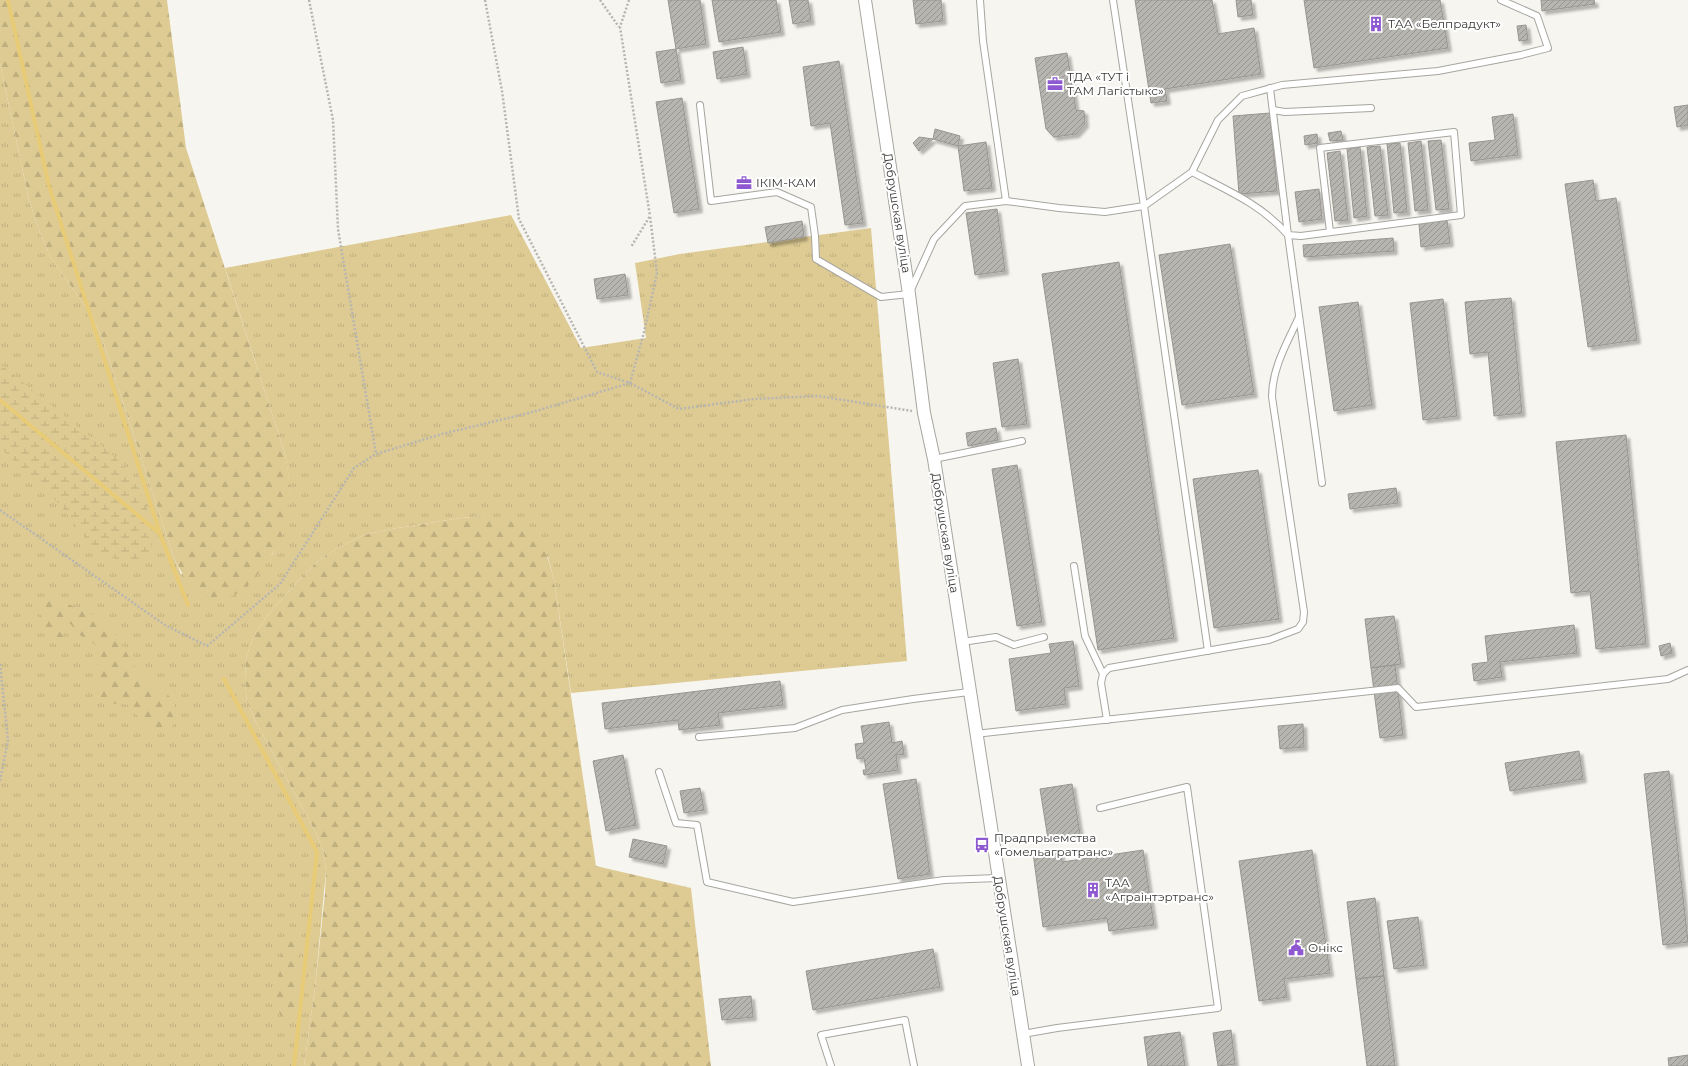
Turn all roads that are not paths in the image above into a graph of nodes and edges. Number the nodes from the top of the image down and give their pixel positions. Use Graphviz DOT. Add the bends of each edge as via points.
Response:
graph roads {
  1 [pos="865,0"];
  2 [pos="980,0"];
  3 [pos="1112,0"];
  4 [pos="1501,0"];
  5 [pos="1270,88"];
  6 [pos="700,105"];
  7 [pos="1371,108"];
  8 [pos="1273,110"];
  9 [pos="1192,172"];
  10 [pos="1006,201"];
  11 [pos="1144,206"];
  12 [pos="1330,232"];
  13 [pos="1288,235"];
  14 [pos="909,294"];
  15 [pos="1299,317"];
  16 [pos="1022,441"];
  17 [pos="934,459"];
  18 [pos="1322,483"];
  19 [pos="1074,566"];
  20 [pos="1044,637"];
  21 [pos="962,642"];
  22 [pos="1208,651"];
  23 [pos="1688,670"];
  24 [pos="1103,674"];
  25 [pos="969,692"];
  26 [pos="1107,720"];
  27 [pos="975,734"];
  28 [pos="699,737"];
  29 [pos="659,772"];
  30 [pos="1100,808"];
  31 [pos="998,878"];
  32 [pos="1023,1034"];
  33 [pos="831,1066"];
  34 [pos="914,1066"];
  35 [pos="1028,1066"];
  1 -- 14 [label="street, Добрушская вуліца"];
  2 -- 10 [label="lane" via="983,42"];
  3 -- 11 [label="lane"];
  4 -- 5 [label="lane" via="1536,16 1548,48 1438,71"];
  5 -- 8 [label="lane"];
  5 -- 9 [label="lane" via="1242,96 1218,120"];
  6 -- 14 [label="lane" via="710,201 777,192 811,207 816,259 881,296"];
  7 -- 8 [label="lane" via="1285,112"];
  8 -- 13 [label="lane"];
  9 -- 11 [label="lane"];
  9 -- 13 [label="lane" via="1259,208 1277,222"];
  10 -- 11 [label="lane" via="1105,212"];
  10 -- 14 [label="lane" via="964,206 934,240"];
  11 -- 22 [label="lane"];
  12 -- 12 [label="lane" via="1461,215 1454,132 1320,148"];
  12 -- 13 [label="lane"];
  13 -- 15 [label="lane"];
  14 -- 17 [label="street, Добрушская вуліца" via="924,413"];
  15 -- 18 [label="lane"];
  15 -- 22 [label="lane" via="1276,368 1272,397 1304,612 1303,622 1298,629 1269,640"];
  16 -- 17 [label="lane"];
  17 -- 21 [label="street, Добрушская вуліца"];
  19 -- 24 [label="lane" via="1085,636"];
  20 -- 21 [label="lane" via="1014,645 996,637"];
  21 -- 25 [label="street, Добрушская вуліца"];
  22 -- 24 [label="lane" via="1109,668"];
  23 -- 26 [label="lane" via="1668,679 1416,707 1398,688"];
  24 -- 26 [label="lane" via="1101,683"];
  25 -- 27 [label="street, Добрушская вуліца"];
  25 -- 28 [label="lane" via="842,710 795,728"];
  26 -- 27 [label="lane"];
  27 -- 31 [label="street, Добрушская вуліца"];
  29 -- 31 [label="lane" via="676,822 697,825 707,882 793,902 944,880"];
  30 -- 32 [label="lane" via="1187,787 1218,1008"];
  31 -- 32 [label="street, Добрушская вуліца"];
  32 -- 35 [label="street, Добрушская вуліца"];
  33 -- 34 [label="lane" via="820,1035 905,1020"];
}
